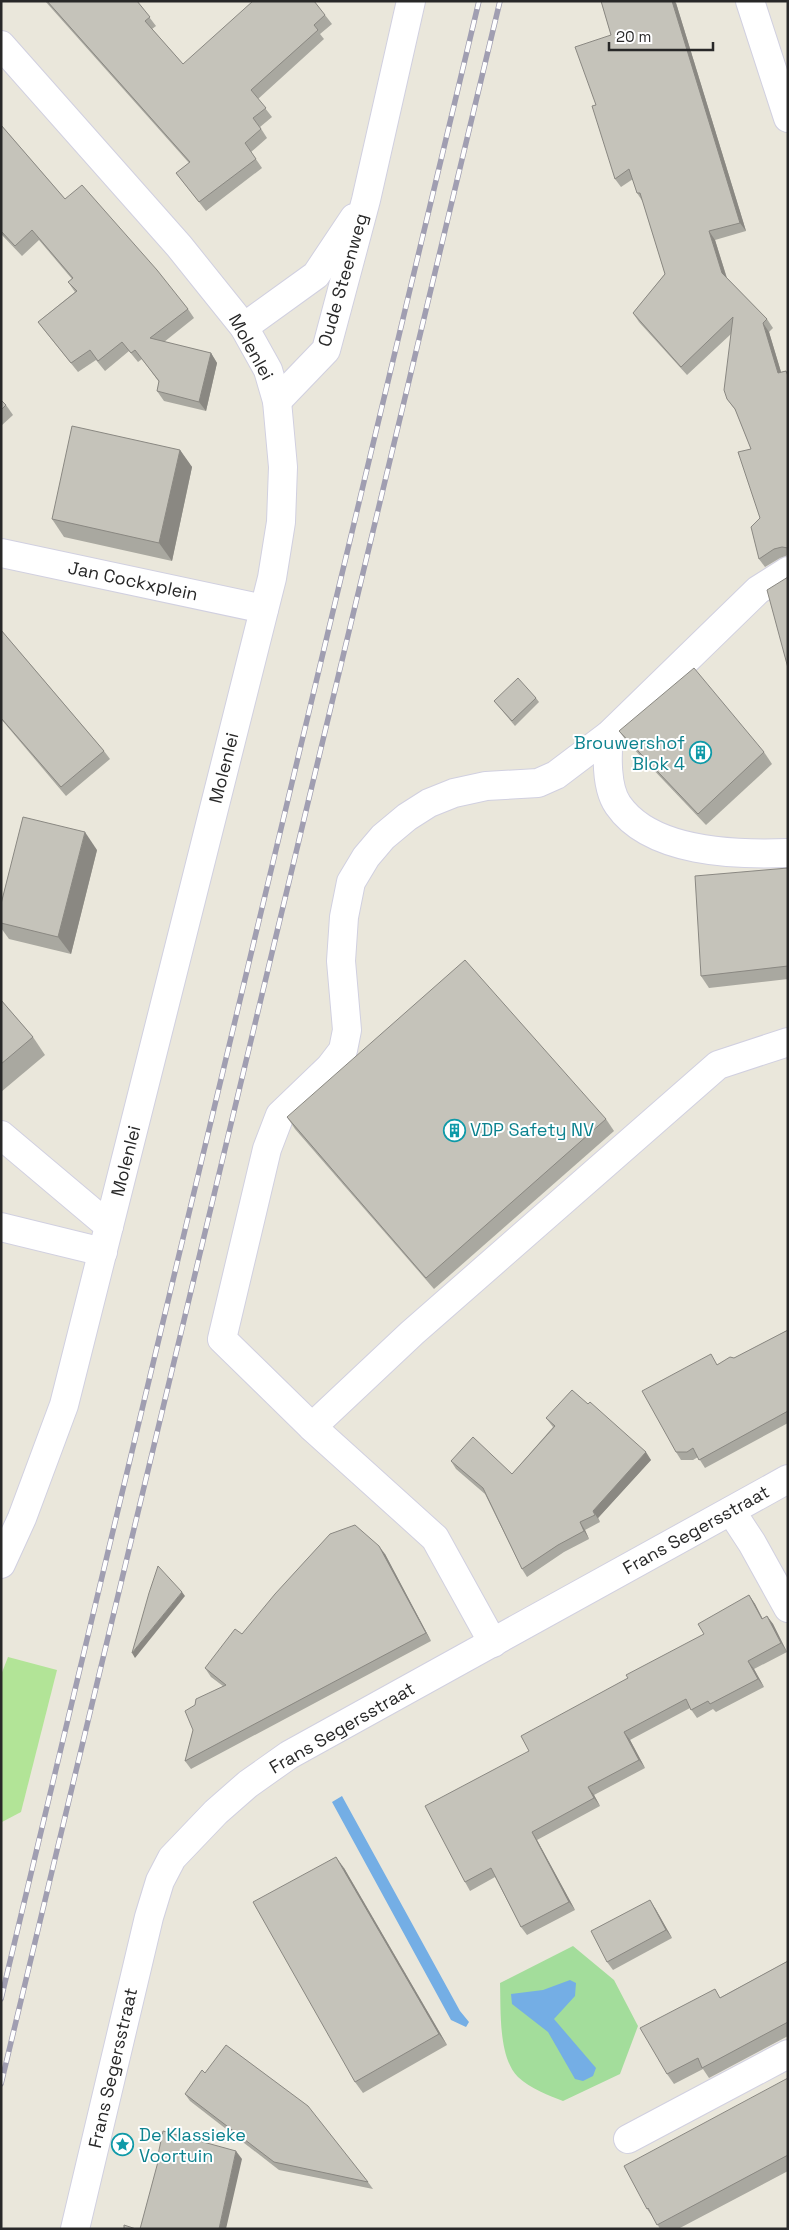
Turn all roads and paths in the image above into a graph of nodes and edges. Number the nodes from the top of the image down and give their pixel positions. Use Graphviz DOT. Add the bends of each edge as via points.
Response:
graph roads {
  1 [pos="411,1"];
  2 [pos="750,1"];
  3 [pos="1,45"];
  4 [pos="788,118"];
  5 [pos="366,200"];
  6 [pos="244,327"];
  7 [pos="277,401"];
  8 [pos="1,553"];
  9 [pos="788,571"];
  10 [pos="264,609"];
  11 [pos="609,735"];
  12 [pos="788,853"];
  13 [pos="788,1042"];
  14 [pos="1,1135"];
  15 [pos="1,1227"];
  16 [pos="106,1239"];
  17 [pos="312,1427"];
  18 [pos="788,1479"];
  19 [pos="731,1511"];
  20 [pos="12,1513"];
  21 [pos="1,1564"];
  22 [pos="788,1608"];
  23 [pos="493,1643"];
  24 [pos="788,2054"];
  25 [pos="628,2139"];
  26 [pos="74,2229"];
  1 -- 5 [label="street, Oude Steenweg"];
  2 -- 4 [label="street"];
  3 -- 6 [label="street, Molenlei" via="178,246"];
  5 -- 6 [label="street, Oude Steenweg" via="316,275"];
  5 -- 7 [label="street, Oude Steenweg" via="326,350"];
  6 -- 7 [label="street, Molenlei" via="268,370"];
  7 -- 10 [label="street, Molenlei" via="283,467 281,522"];
  8 -- 10 [label="street, Jan Cockxplein"];
  9 -- 11 [label="street" via="758,590"];
  10 -- 16 [label="street, Molenlei"];
  11 -- 12 [label="street" via="609,778 617,804 633,823 657,835 720,852"];
  11 -- 17 [label="street" via="556,775 538,783 486,786 454,793 429,804 383,837 351,882 340,961 347,1030 343,1050 280,1115 267,1149 222,1339"];
  13 -- 17 [label="street" via="718,1065 412,1332"];
  14 -- 16 [label="street"];
  15 -- 16 [label="street"];
  16 -- 20 [label="street, Molenlei" via="64,1405"];
  17 -- 23 [label="street" via="435,1538"];
  18 -- 19 [label="street, Frans Segersstraat"];
  19 -- 22 [label="street"];
  19 -- 23 [label="street, Frans Segersstraat"];
  20 -- 21 [label="street, Molenlei"];
  23 -- 26 [label="street, Frans Segersstraat" via="289,1755 216,1812 172,1858 160,1881 149,1917"];
  24 -- 25 [label="street"];
}
